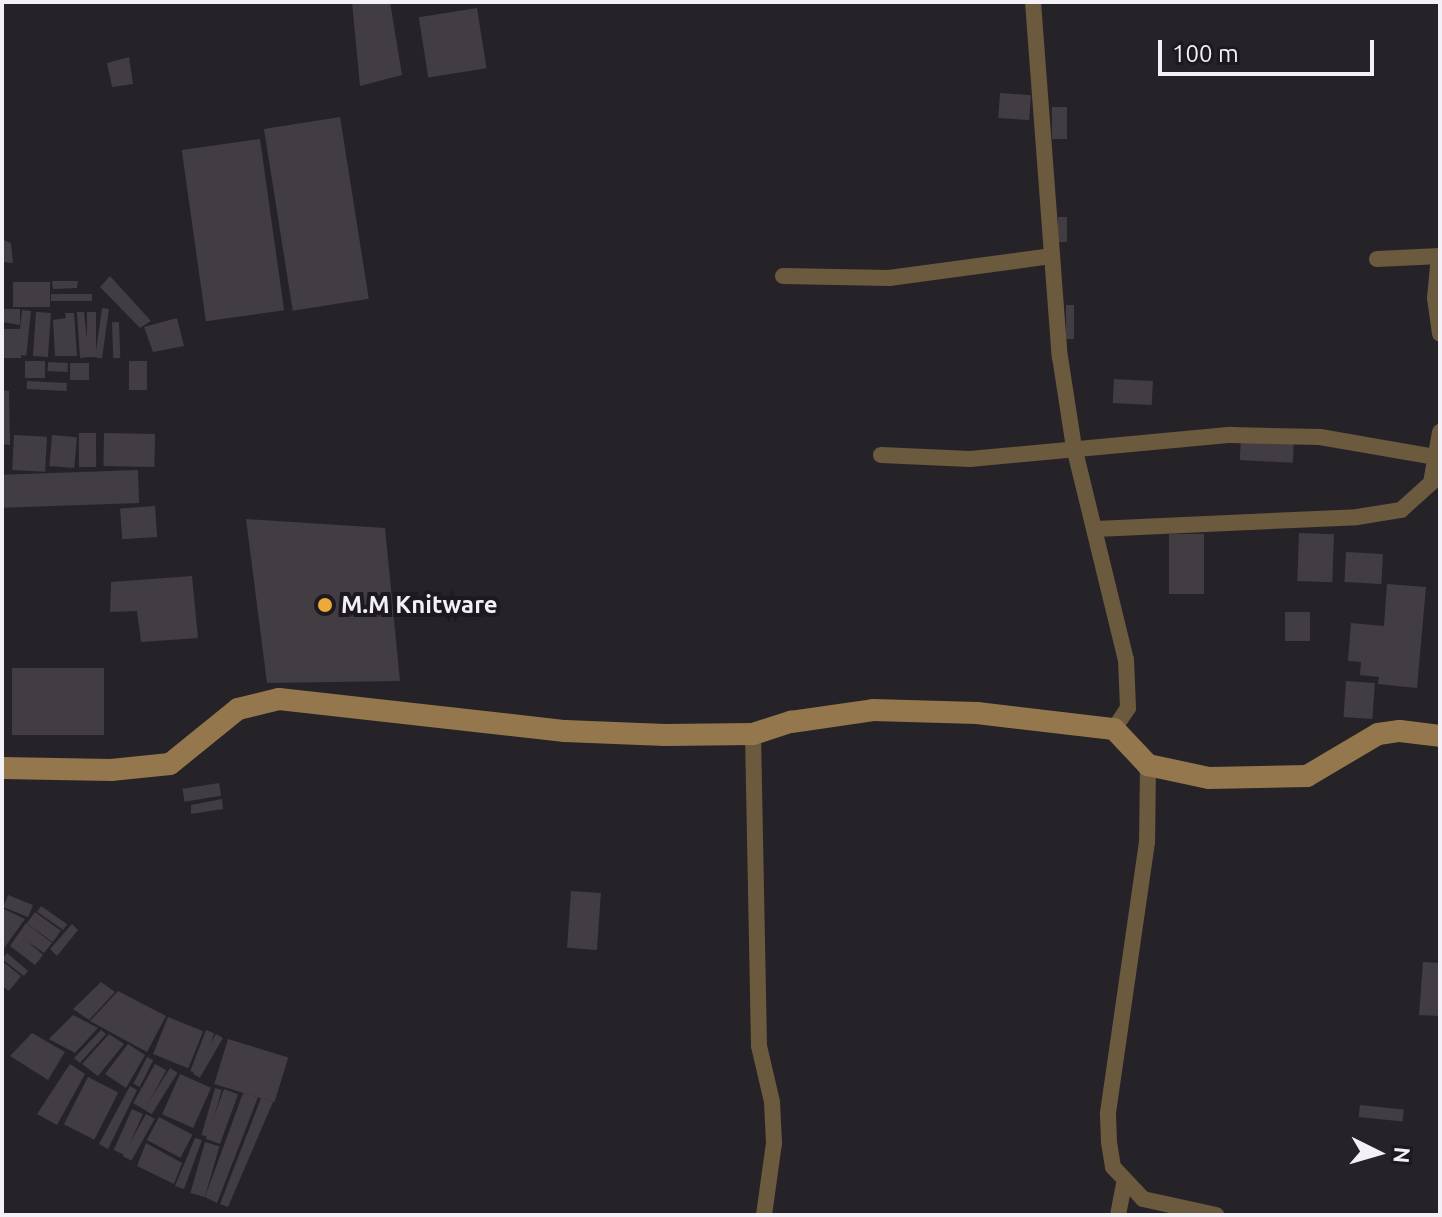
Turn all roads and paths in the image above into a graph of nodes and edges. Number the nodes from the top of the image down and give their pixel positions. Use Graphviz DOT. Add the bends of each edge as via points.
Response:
graph roads {
  1 [pos="1033,2"];
  2 [pos="1051,256"];
  3 [pos="1439,256"];
  4 [pos="1377,259"];
  5 [pos="783,276"];
  6 [pos="1440,334"];
  7 [pos="1440,432"];
  8 [pos="1074,447"];
  9 [pos="881,455"];
  10 [pos="1438,458"];
  11 [pos="1096,529"];
  12 [pos="1114,729"];
  13 [pos="753,734"];
  14 [pos="1440,736"];
  15 [pos="1148,765"];
  16 [pos="2,768"];
  17 [pos="1124,1184"];
  18 [pos="764,1215"];
  19 [pos="1118,1215"];
  20 [pos="1216,1215"];
  1 -- 2 [label="street"];
  2 -- 5 [label="street" via="889,278"];
  2 -- 8 [label="street"];
  3 -- 4 [label="street"];
  3 -- 6 [label="street" via="1435,298"];
  7 -- 10 [label="street"];
  8 -- 9 [label="street" via="970,459"];
  8 -- 10 [label="street" via="1231,435 1320,437 1394,446"];
  8 -- 11 [label="street"];
  10 -- 11 [label="street" via="1431,483 1401,510 1381,516"];
  11 -- 12 [label="street" via="1126,660 1128,708"];
  12 -- 13 [label="street" via="977,713 873,710 791,722"];
  12 -- 15 [label="street"];
  13 -- 16 [label="street" via="565,731 279,699 238,709 170,764 111,770"];
  13 -- 18 [label="street" via="759,1046 772,1102 774,1143"];
  14 -- 15 [label="street" via="1378,734 1307,776 1209,778"];
  15 -- 17 [label="street" via="1147,842 1108,1114 1113,1167"];
  17 -- 19 [label="street"];
  17 -- 20 [label="street" via="1143,1199"];
}
